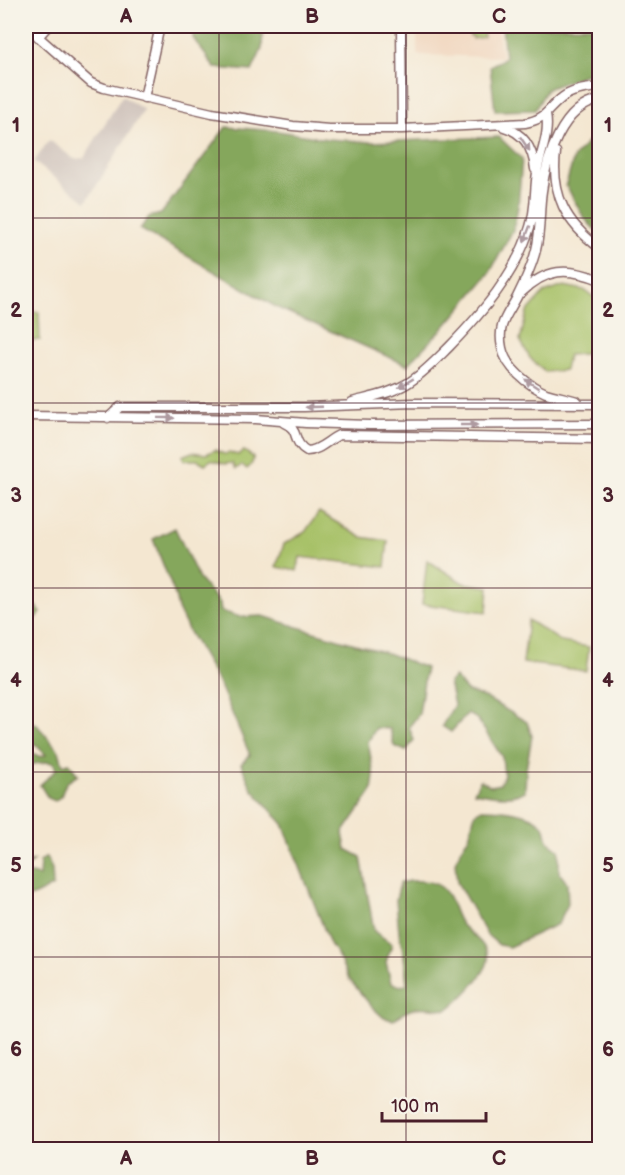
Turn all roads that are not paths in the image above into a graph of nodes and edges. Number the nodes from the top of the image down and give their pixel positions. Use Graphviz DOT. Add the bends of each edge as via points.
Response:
graph roads {
  1 [pos="26,26"];
  2 [pos="48,26"];
  3 [pos="160,26"];
  4 [pos="401,26"];
  5 [pos="38,37"];
  6 [pos="598,87"];
  7 [pos="144,98"];
  8 [pos="600,100"];
  9 [pos="546,115"];
  10 [pos="498,125"];
  11 [pos="402,129"];
  12 [pos="557,140"];
  13 [pos="537,177"];
  14 [pos="540,204"];
  15 [pos="600,248"];
  16 [pos="600,280"];
  17 [pos="516,298"];
  18 [pos="586,404"];
  19 [pos="600,404"];
  20 [pos="337,406"];
  21 [pos="26,416"];
  22 [pos="108,418"];
  23 [pos="278,421"];
  24 [pos="306,423"];
  25 [pos="600,424"];
  26 [pos="296,433"];
  27 [pos="600,439"];
  1 -- 5 [label="street"];
  2 -- 5 [label="street"];
  3 -- 7 [label="street"];
  4 -- 11 [label="street"];
  5 -- 7 [label="street" via="91,83"];
  6 -- 9 [label="street" via="564,96"];
  7 -- 11 [label="street" via="293,126"];
  8 -- 12 [label="street" via="582,106 571,116"];
  9 -- 10 [label="street" via="525,123"];
  9 -- 13 [label="street" via="548,124"];
  10 -- 11 [label="street"];
  10 -- 13 [label="street, one-way" via="513,130 529,146"];
  12 -- 14 [label="street"];
  12 -- 15 [label="street" via="554,172 562,207"];
  13 -- 14 [label="street"];
  13 -- 20 [label="street, one-way" via="530,228 520,250 499,289 465,331 408,383"];
  14 -- 17 [label="street" via="536,251"];
  16 -- 17 [label="street" via="578,273 555,272 539,278"];
  18 -- 17 [label="street, one-way" via="547,393 519,375 509,363 502,349 501,332 505,315"];
  18 -- 19 [label="street"];
  18 -- 20 [label="street"];
  20 -- 22 [label="street, one-way" via="120,407"];
  21 -- 22 [label="street"];
  22 -- 23 [label="street, one-way"];
  23 -- 24 [label="street"];
  23 -- 26 [label="street"];
  24 -- 25 [label="street, one-way"];
  24 -- 26 [label="street"];
  26 -- 27 [label="street" via="298,444 307,451 339,435"];
}
